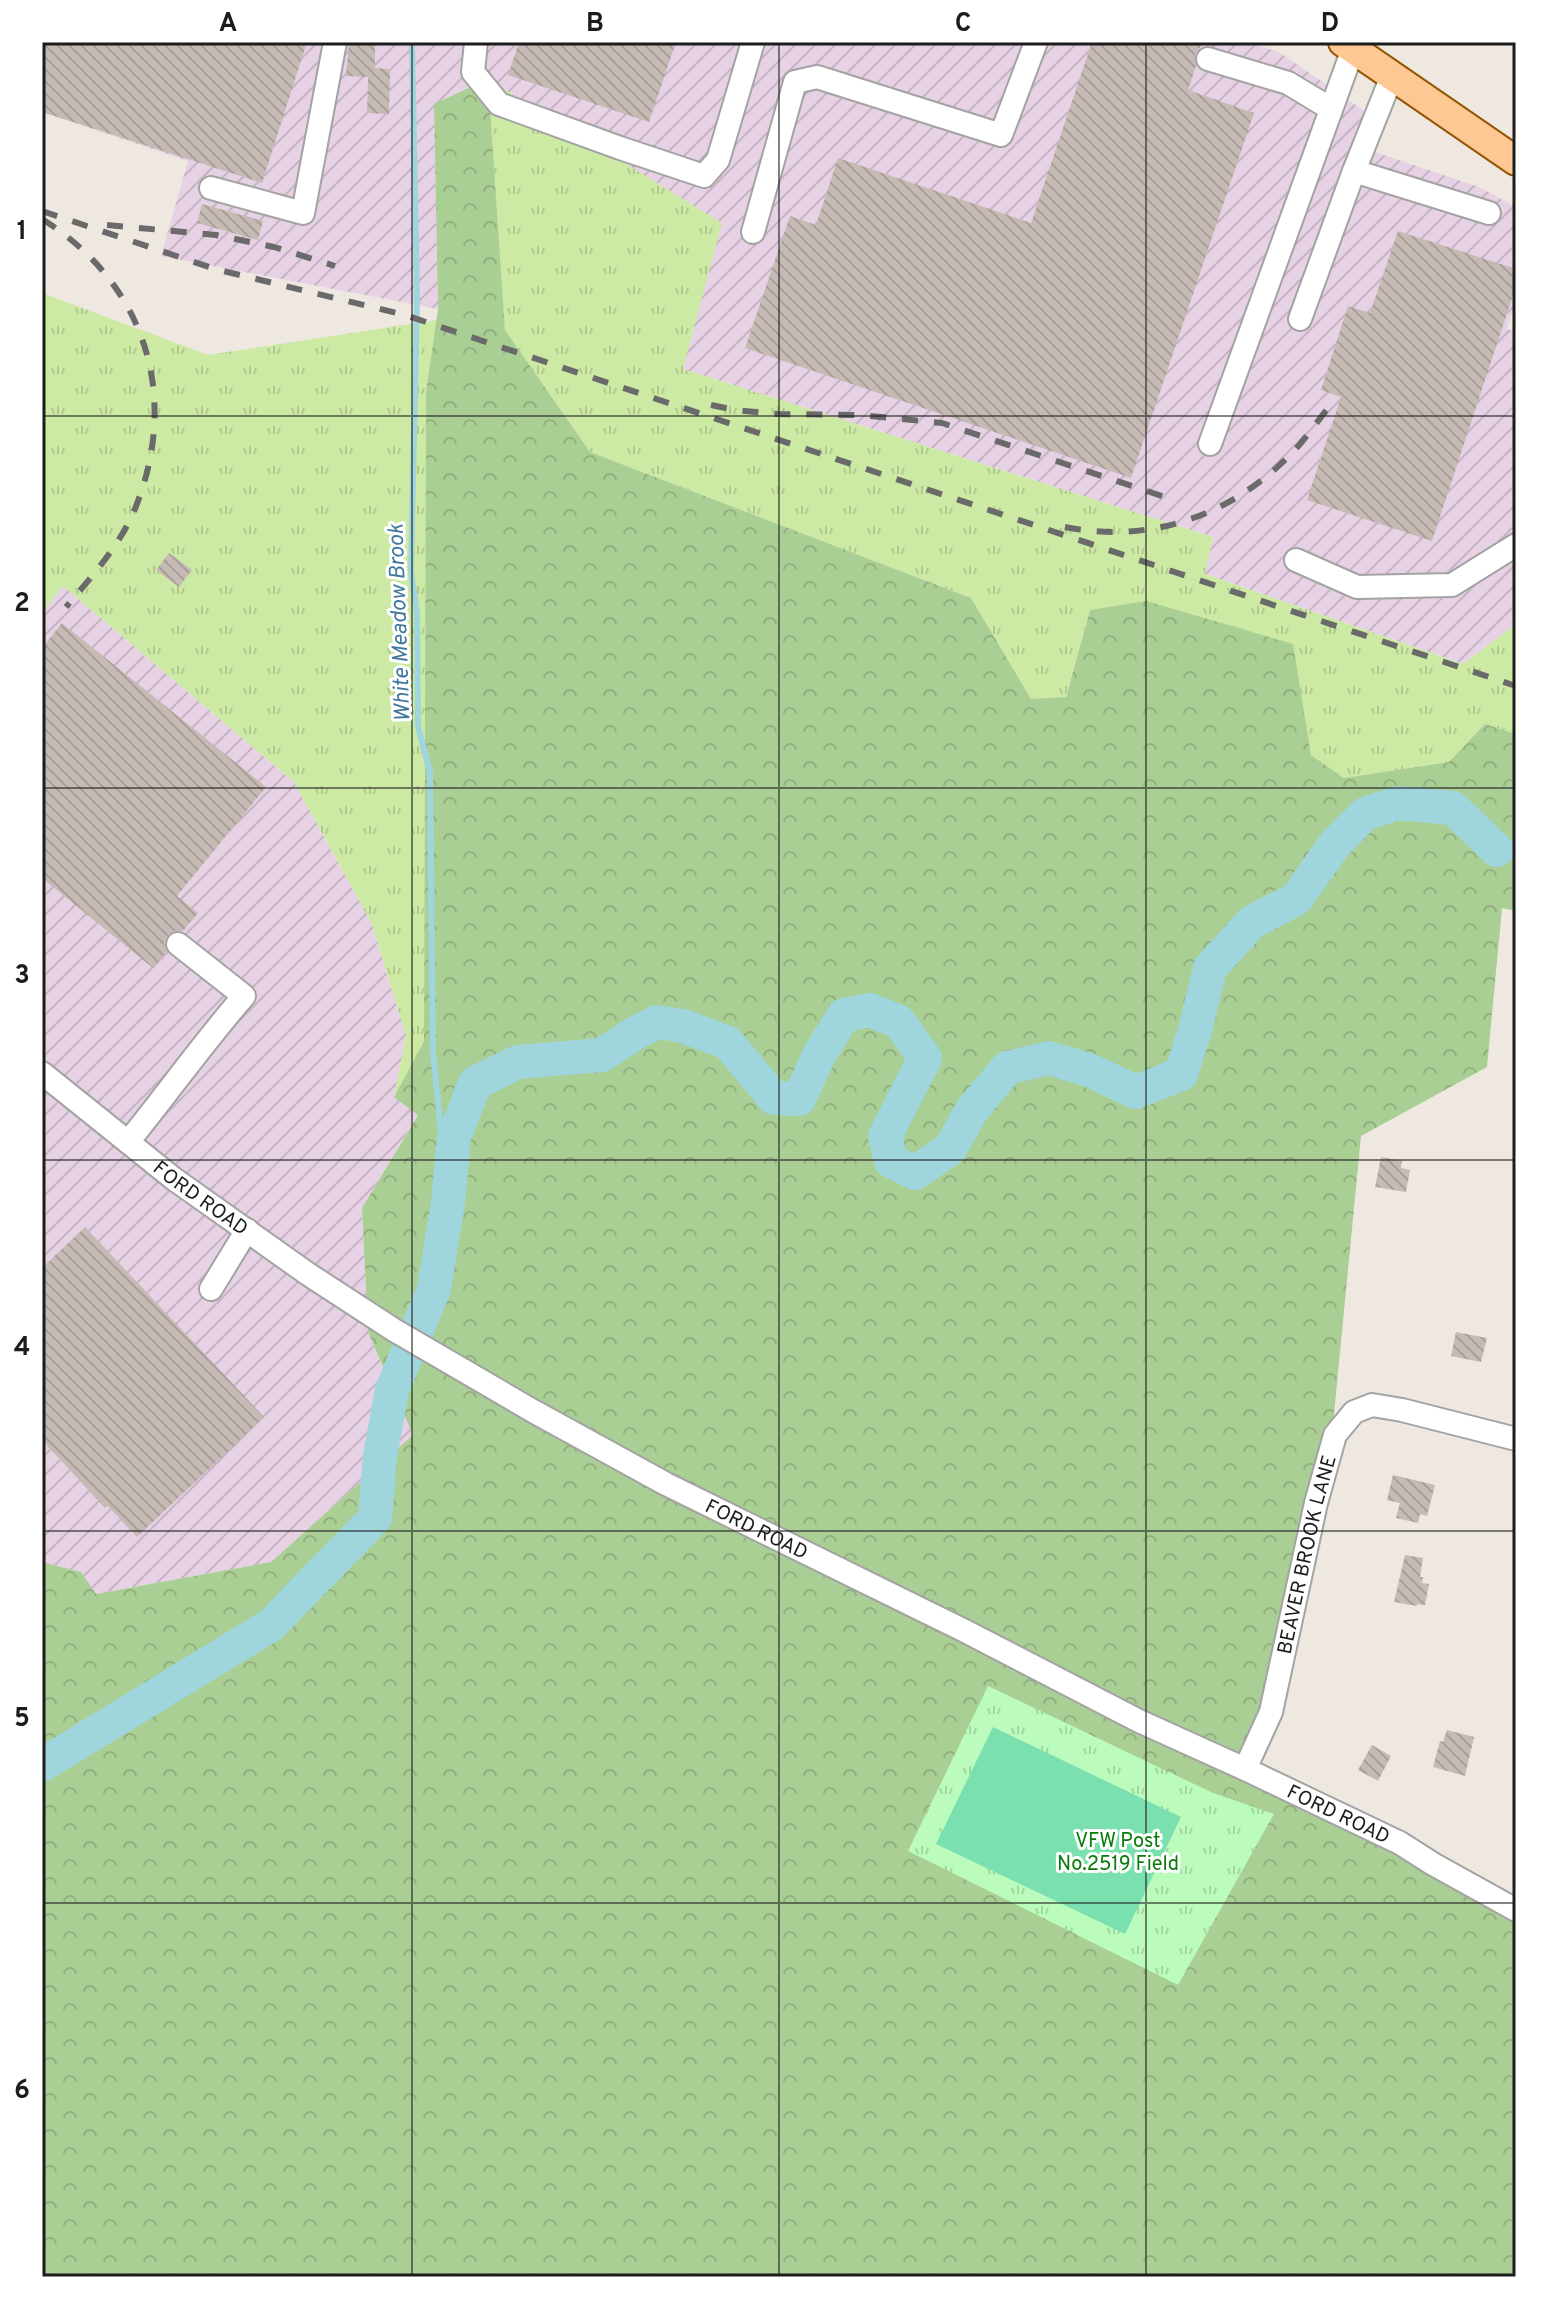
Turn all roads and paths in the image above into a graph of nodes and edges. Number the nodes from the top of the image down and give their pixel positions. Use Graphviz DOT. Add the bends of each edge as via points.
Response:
graph roads {
  1 [pos="335,42"];
  2 [pos="476,42"];
  3 [pos="753,42"];
  4 [pos="1036,42"];
  5 [pos="1348,45"];
  6 [pos="1208,59"];
  7 [pos="1392,76"];
  8 [pos="1331,109"];
  9 [pos="1516,161"];
  10 [pos="1354,171"];
  11 [pos="211,188"];
  12 [pos="1489,213"];
  13 [pos="753,232"];
  14 [pos="1300,319"];
  15 [pos="1210,444"];
  16 [pos="1516,545"];
  17 [pos="1296,560"];
  18 [pos="178,944"];
  19 [pos="42,1073"];
  20 [pos="128,1142"];
  21 [pos="247,1230"];
  22 [pos="211,1289"];
  23 [pos="1516,1439"];
  24 [pos="1245,1769"];
  25 [pos="1516,1910"];
  1 -- 11 [label="street" via="303,213"];
  2 -- 3 [label="street" via="473,72 499,104 704,176 718,160"];
  4 -- 13 [label="street" via="1001,135 817,77 795,82"];
  5 -- 7 [label="main road"];
  5 -- 8 [label="street"];
  6 -- 8 [label="street" via="1288,83"];
  7 -- 9 [label="main road"];
  7 -- 10 [label="street"];
  8 -- 15 [label="street"];
  10 -- 12 [label="street"];
  10 -- 14 [label="street"];
  16 -- 17 [label="street" via="1452,585 1357,587"];
  18 -- 20 [label="street" via="244,996"];
  19 -- 20 [label="street, FORD ROAD"];
  20 -- 21 [label="street, FORD ROAD"];
  21 -- 22 [label="street"];
  21 -- 24 [label="street, FORD ROAD" via="394,1330 666,1484"];
  23 -- 24 [label="street, BEAVER BROOK LANE" via="1372,1405 1354,1412 1335,1435 1271,1712"];
  24 -- 25 [label="street, FORD ROAD" via="1400,1843"];
}
